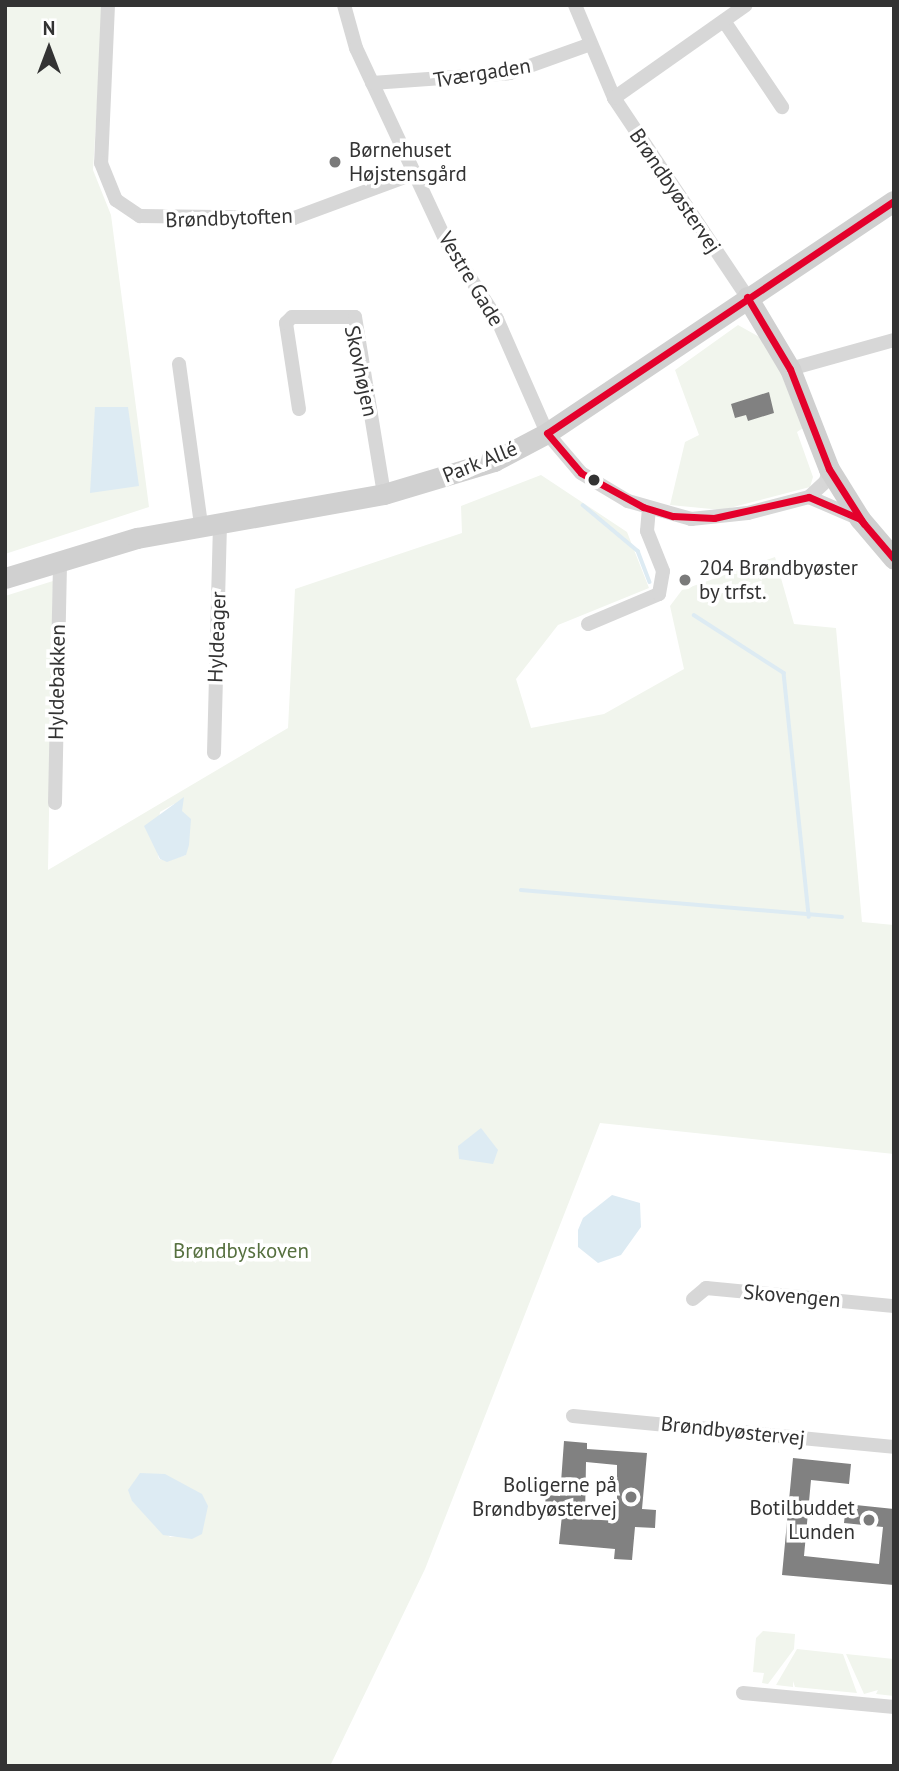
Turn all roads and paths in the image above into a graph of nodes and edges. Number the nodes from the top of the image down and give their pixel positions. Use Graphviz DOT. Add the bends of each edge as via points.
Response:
graph roads {
  1 [pos="108,5"];
  2 [pos="344,5"];
  3 [pos="575,5"];
  4 [pos="746,5"];
  5 [pos="724,21"];
  6 [pos="588,44"];
  7 [pos="372,83"];
  8 [pos="614,98"];
  9 [pos="782,107"];
  10 [pos="413,174"];
  11 [pos="894,201"];
  12 [pos="747,297"];
  13 [pos="894,340"];
  14 [pos="180,364"];
  15 [pos="790,369"];
  16 [pos="299,409"];
  17 [pos="547,433"];
  18 [pos="829,469"];
  19 [pos="384,494"];
  20 [pos="809,497"];
  21 [pos="649,509"];
  22 [pos="860,519"];
  23 [pos="211,523"];
  24 [pos="894,559"];
  25 [pos="60,561"];
  26 [pos="5,578"];
  27 [pos="588,624"];
  28 [pos="214,753"];
  29 [pos="55,803"];
  30 [pos="693,1299"];
  31 [pos="894,1306"];
  32 [pos="573,1416"];
  33 [pos="894,1447"];
  34 [pos="743,1693"];
  35 [pos="894,1707"];
  1 -- 10 [label="street, Brøndbytoften" via="101,163 116,200 140,216 294,218"];
  2 -- 7 [label="street, Vestre Gade"];
  3 -- 6 [label="street, Brøndbyøstervej"];
  4 -- 5 [label="street"];
  5 -- 8 [label="street"];
  5 -- 9 [label="street"];
  6 -- 7 [label="street, Tværgaden" via="498,75"];
  6 -- 8 [label="street, Brøndbyøstervej"];
  7 -- 10 [label="street, Vestre Gade"];
  8 -- 12 [label="street, Brøndbyøstervej"];
  10 -- 17 [label="street, Vestre Gade" via="446,241 497,318"];
  11 -- 12 [label="street, Park Allé"];
  12 -- 15 [label="street, Brøndbyøstervej"];
  12 -- 17 [label="street, Park Allé"];
  13 -- 15 [label="street"];
  14 -- 23 [label="street, Hyldeager"];
  15 -- 18 [label="street, Brøndbyøstervej"];
  16 -- 19 [label="street, Skovhøjen" via="286,323 292,317 355,317"];
  17 -- 19 [label="street, Park Allé" via="494,461"];
  17 -- 21 [label="street, Vestre Gade" via="581,472 609,493"];
  18 -- 20 [label="street" via="827,481"];
  18 -- 22 [label="street, Brøndbyøstervej"];
  19 -- 23 [label="street, Park Allé"];
  20 -- 21 [label="street, Vestre Gade" via="714,518"];
  20 -- 22 [label="street"];
  21 -- 27 [label="street" via="647,531 663,572 659,594"];
  22 -- 24 [label="street, Brøndbyøstervej"];
  23 -- 25 [label="street, Park Allé"];
  23 -- 28 [label="street, Hyldeager"];
  25 -- 26 [label="street, Park Allé"];
  25 -- 29 [label="street, Hyldebakken"];
  30 -- 31 [label="street, Skovengen" via="706,1288"];
  32 -- 33 [label="street, Brøndbyøstervej"];
  34 -- 35 [label="street"];
}
